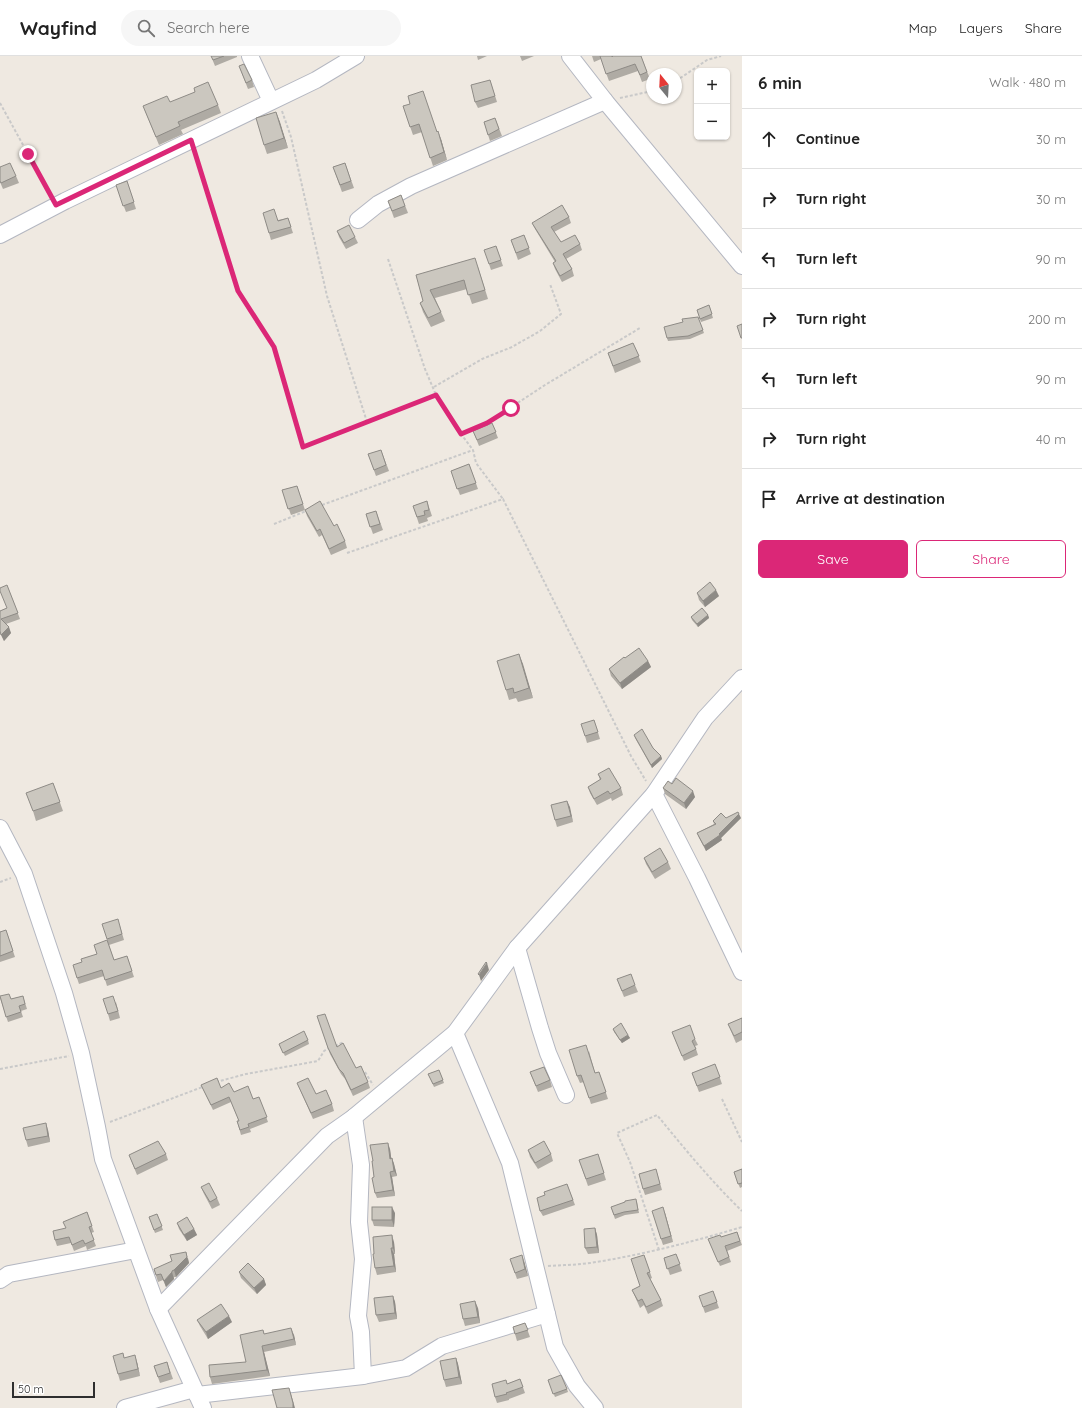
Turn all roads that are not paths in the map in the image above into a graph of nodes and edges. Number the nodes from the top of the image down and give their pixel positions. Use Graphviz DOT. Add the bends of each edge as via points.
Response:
graph roads {
  1 [pos="250,56"];
  2 [pos="356,56"];
  3 [pos="570,56"];
  4 [pos="274,100"];
  5 [pos="605,101"];
  6 [pos="358,220"];
  7 [pos="0,235"];
  8 [pos="742,266"];
  9 [pos="742,678"];
  10 [pos="654,794"];
  11 [pos="0,828"];
  12 [pos="517,948"];
  13 [pos="742,972"];
  14 [pos="455,1033"];
  15 [pos="566,1095"];
  16 [pos="354,1117"];
  17 [pos="136,1250"];
  18 [pos="0,1280"];
  19 [pos="158,1310"];
  20 [pos="547,1314"];
  21 [pos="363,1376"];
  22 [pos="198,1397"];
  23 [pos="125,1408"];
  24 [pos="595,1408"];
  1 -- 4 [label="street"];
  2 -- 4 [label="street" via="316,80"];
  3 -- 5 [label="street"];
  4 -- 7 [label="street" via="56,205"];
  5 -- 6 [label="street" via="411,186 378,204"];
  5 -- 8 [label="street"];
  9 -- 10 [label="street" via="705,718"];
  10 -- 12 [label="street"];
  10 -- 13 [label="street" via="698,878"];
  11 -- 17 [label="street" via="24,874 42,924 81,1053 103,1159"];
  12 -- 14 [label="street"];
  12 -- 15 [label="street" via="548,1053"];
  14 -- 16 [label="street"];
  14 -- 20 [label="street" via="510,1163"];
  16 -- 19 [label="street" via="327,1136"];
  16 -- 21 [label="street" via="361,1165 359,1222 364,1259 358,1316 362,1332"];
  17 -- 18 [label="street" via="9,1274"];
  17 -- 19 [label="street"];
  19 -- 22 [label="street"];
  20 -- 21 [label="street" via="442,1346 406,1368"];
  20 -- 24 [label="street" via="555,1347 577,1386"];
  21 -- 22 [label="street"];
  22 -- 23 [label="street"];
}
